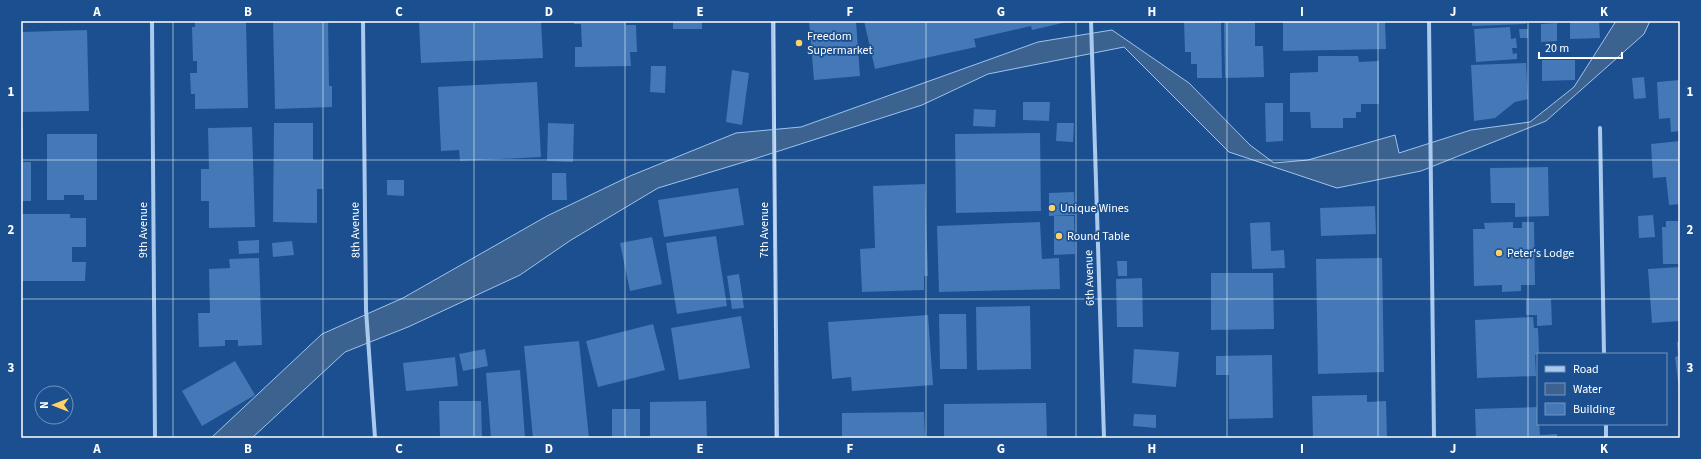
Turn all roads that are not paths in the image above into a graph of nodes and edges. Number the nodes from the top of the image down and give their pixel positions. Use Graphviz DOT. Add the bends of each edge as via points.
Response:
graph roads {
  1 [pos="152,21"];
  2 [pos="363,21"];
  3 [pos="773,21"];
  4 [pos="1091,21"];
  5 [pos="1429,21"];
  6 [pos="1600,128"];
  7 [pos="1604,353"];
  8 [pos="1606,425"];
  9 [pos="155,438"];
  10 [pos="375,438"];
  11 [pos="777,438"];
  12 [pos="1104,438"];
  13 [pos="1434,438"];
  14 [pos="1606,438"];
  1 -- 9 [label="street, 9th Avenue"];
  2 -- 10 [label="street, 8th Avenue" via="366,310"];
  3 -- 11 [label="street, 7th Avenue"];
  4 -- 12 [label="street, 6th Avenue"];
  5 -- 13 [label="street"];
  6 -- 7 [label="street"];
  8 -- 14 [label="street"];
}
